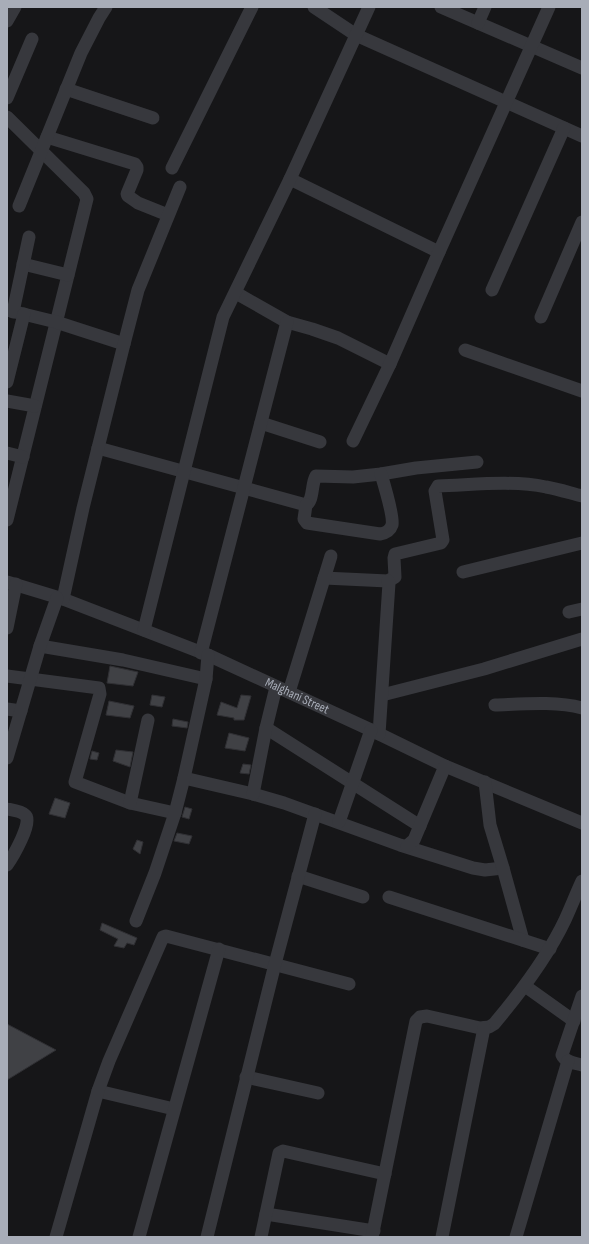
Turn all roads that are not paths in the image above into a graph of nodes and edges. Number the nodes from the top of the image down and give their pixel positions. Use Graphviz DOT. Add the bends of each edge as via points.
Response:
graph roads {
  1 [pos="15,7"];
  2 [pos="106,7"];
  3 [pos="252,7"];
  4 [pos="314,7"];
  5 [pos="369,7"];
  6 [pos="441,7"];
  7 [pos="485,7"];
  8 [pos="549,7"];
  9 [pos="7,21"];
  10 [pos="478,23"];
  11 [pos="356,35"];
  12 [pos="32,39"];
  13 [pos="532,46"];
  14 [pos="582,68"];
  15 [pos="66,89"];
  16 [pos="7,98"];
  17 [pos="506,102"];
  18 [pos="7,117"];
  19 [pos="152,118"];
  20 [pos="564,128"];
  21 [pos="582,136"];
  22 [pos="47,137"];
  23 [pos="41,151"];
  24 [pos="172,168"];
  25 [pos="290,179"];
  26 [pos="180,187"];
  27 [pos="19,206"];
  28 [pos="168,215"];
  29 [pos="582,222"];
  30 [pos="29,237"];
  31 [pos="439,252"];
  32 [pos="23,264"];
  33 [pos="68,275"];
  34 [pos="492,290"];
  35 [pos="236,293"];
  36 [pos="15,312"];
  37 [pos="541,317"];
  38 [pos="56,322"];
  39 [pos="287,322"];
  40 [pos="124,344"];
  41 [pos="465,350"];
  42 [pos="390,364"];
  43 [pos="7,382"];
  44 [pos="582,391"];
  45 [pos="7,401"];
  46 [pos="36,406"];
  47 [pos="261,423"];
  48 [pos="353,441"];
  49 [pos="320,442"];
  50 [pos="98,448"];
  51 [pos="7,454"];
  52 [pos="23,457"];
  53 [pos="477,462"];
  54 [pos="184,472"];
  55 [pos="381,474"];
  56 [pos="244,488"];
  57 [pos="582,496"];
  58 [pos="306,505"];
  59 [pos="7,520"];
  60 [pos="582,544"];
  61 [pos="330,556"];
  62 [pos="463,572"];
  63 [pos="324,578"];
  64 [pos="388,581"];
  65 [pos="11,583"];
  66 [pos="60,598"];
  67 [pos="582,609"];
  68 [pos="569,612"];
  69 [pos="7,628"];
  70 [pos="144,630"];
  71 [pos="582,639"];
  72 [pos="40,646"];
  73 [pos="205,654"];
  74 [pos="7,676"];
  75 [pos="30,679"];
  76 [pos="206,679"];
  77 [pos="276,687"];
  78 [pos="289,692"];
  79 [pos="382,695"];
  80 [pos="495,705"];
  81 [pos="7,708"];
  82 [pos="582,708"];
  83 [pos="21,711"];
  84 [pos="148,720"];
  85 [pos="266,728"];
  86 [pos="375,732"];
  87 [pos="7,758"];
  88 [pos="445,766"];
  89 [pos="184,778"];
  90 [pos="485,782"];
  91 [pos="352,784"];
  92 [pos="253,794"];
  93 [pos="130,803"];
  94 [pos="7,809"];
  95 [pos="175,813"];
  96 [pos="316,814"];
  97 [pos="339,822"];
  98 [pos="582,822"];
  99 [pos="420,826"];
  100 [pos="407,846"];
  101 [pos="7,865"];
  102 [pos="503,868"];
  103 [pos="298,876"];
  104 [pos="582,881"];
  105 [pos="363,897"];
  106 [pos="389,897"];
  107 [pos="136,922"];
  108 [pos="523,940"];
  109 [pos="550,949"];
  110 [pos="219,950"];
  111 [pos="275,964"];
  112 [pos="349,984"];
  113 [pos="525,986"];
  114 [pos="582,996"];
  115 [pos="574,1021"];
  116 [pos="484,1028"];
  117 [pos="568,1061"];
  118 [pos="582,1066"];
  119 [pos="246,1077"];
  120 [pos="98,1092"];
  121 [pos="318,1093"];
  122 [pos="174,1109"];
  123 [pos="385,1174"];
  124 [pos="266,1214"];
  125 [pos="373,1234"];
  126 [pos="56,1237"];
  127 [pos="139,1237"];
  128 [pos="207,1237"];
  129 [pos="261,1237"];
  130 [pos="442,1237"];
  131 [pos="516,1237"];
  1 -- 9 [label="street"];
  2 -- 15 [label="street" via="81,53"];
  3 -- 24 [label="street"];
  4 -- 11 [label="street"];
  5 -- 11 [label="street"];
  6 -- 10 [label="street"];
  7 -- 10 [label="street"];
  8 -- 13 [label="street"];
  10 -- 13 [label="street"];
  11 -- 17 [label="street"];
  11 -- 25 [label="street"];
  12 -- 16 [label="street"];
  13 -- 14 [label="street"];
  13 -- 17 [label="street"];
  15 -- 19 [label="street"];
  15 -- 22 [label="street"];
  17 -- 20 [label="street"];
  17 -- 31 [label="street"];
  18 -- 23 [label="street"];
  20 -- 21 [label="street"];
  20 -- 34 [label="street"];
  22 -- 23 [label="street"];
  22 -- 28 [label="street" via="135,164 137,167 127,194 129,198"];
  23 -- 27 [label="street"];
  23 -- 33 [label="street" via="87,199"];
  25 -- 31 [label="street"];
  25 -- 35 [label="street"];
  26 -- 28 [label="street"];
  28 -- 40 [label="street" via="142,280"];
  29 -- 37 [label="street"];
  30 -- 32 [label="street"];
  31 -- 42 [label="street"];
  32 -- 33 [label="street"];
  32 -- 36 [label="street"];
  33 -- 38 [label="street"];
  35 -- 39 [label="street"];
  35 -- 54 [label="street" via="223,317"];
  36 -- 38 [label="street"];
  36 -- 43 [label="street"];
  38 -- 40 [label="street"];
  38 -- 46 [label="street"];
  39 -- 42 [label="street" via="338,338"];
  39 -- 47 [label="street"];
  40 -- 50 [label="street"];
  41 -- 44 [label="street"];
  42 -- 48 [label="street"];
  45 -- 46 [label="street"];
  46 -- 52 [label="street"];
  47 -- 49 [label="street"];
  47 -- 56 [label="street"];
  50 -- 54 [label="street"];
  50 -- 66 [label="street"];
  51 -- 52 [label="street"];
  52 -- 59 [label="street"];
  53 -- 55 [label="street"];
  54 -- 56 [label="street"];
  54 -- 70 [label="street"];
  55 -- 58 [label="street" via="353,477 316,476 310,502"];
  55 -- 58 [label="street" via="392,520 392,525 385,533 307,523 304,519"];
  56 -- 58 [label="street"];
  56 -- 73 [label="street"];
  57 -- 64 [label="street" via="525,484 438,486 434,491 442,542 395,554 395,577"];
  60 -- 62 [label="street"];
  61 -- 63 [label="street"];
  63 -- 64 [label="street"];
  63 -- 78 [label="street"];
  64 -- 79 [label="street"];
  65 -- 66 [label="street, Malghani Street"];
  65 -- 69 [label="street"];
  66 -- 70 [label="street, Malghani Street"];
  66 -- 72 [label="street"];
  67 -- 68 [label="street"];
  70 -- 73 [label="street, Malghani Street"];
  71 -- 79 [label="street" via="484,669"];
  72 -- 75 [label="street"];
  72 -- 76 [label="street" via="123,660"];
  73 -- 76 [label="street"];
  73 -- 77 [label="street, Malghani Street"];
  74 -- 75 [label="street"];
  75 -- 83 [label="street"];
  75 -- 93 [label="street" via="99,688 100,694 76,782"];
  76 -- 89 [label="street"];
  77 -- 78 [label="street, Malghani Street"];
  77 -- 85 [label="street"];
  78 -- 86 [label="street, Malghani Street"];
  79 -- 86 [label="street"];
  80 -- 82 [label="street" via="572,705"];
  81 -- 83 [label="street"];
  83 -- 87 [label="street"];
  84 -- 93 [label="street"];
  85 -- 91 [label="street"];
  85 -- 92 [label="street"];
  86 -- 88 [label="street, Malghani Street"];
  86 -- 91 [label="street"];
  88 -- 90 [label="street, Malghani Street"];
  88 -- 99 [label="street"];
  89 -- 92 [label="street"];
  89 -- 95 [label="street"];
  90 -- 98 [label="street, Malghani Street"];
  90 -- 102 [label="street" via="490,825"];
  91 -- 97 [label="street"];
  91 -- 99 [label="street"];
  92 -- 96 [label="street"];
  93 -- 95 [label="street"];
  94 -- 101 [label="street" via="25,815 28,823"];
  95 -- 107 [label="street"];
  96 -- 97 [label="street"];
  96 -- 103 [label="street"];
  97 -- 100 [label="street"];
  99 -- 100 [label="street" via="414,840"];
  100 -- 102 [label="street" via="473,868"];
  102 -- 108 [label="street"];
  103 -- 105 [label="street"];
  103 -- 111 [label="street"];
  104 -- 109 [label="street"];
  106 -- 108 [label="street"];
  108 -- 109 [label="street"];
  109 -- 113 [label="street"];
  110 -- 111 [label="street"];
  110 -- 120 [label="street" via="163,937"];
  110 -- 122 [label="street"];
  111 -- 112 [label="street"];
  111 -- 119 [label="street"];
  113 -- 115 [label="street"];
  113 -- 116 [label="street" via="494,1024"];
  114 -- 115 [label="street"];
  115 -- 117 [label="street" via="562,1055"];
  116 -- 123 [label="street" via="427,1016 416,1021"];
  116 -- 130 [label="street"];
  117 -- 118 [label="street"];
  117 -- 131 [label="street"];
  119 -- 121 [label="street"];
  119 -- 128 [label="street"];
  120 -- 122 [label="street"];
  120 -- 126 [label="street"];
  122 -- 127 [label="street"];
  123 -- 124 [label="street" via="283,1151 278,1156"];
  123 -- 125 [label="street"];
  124 -- 125 [label="street"];
  124 -- 129 [label="street"];
}
